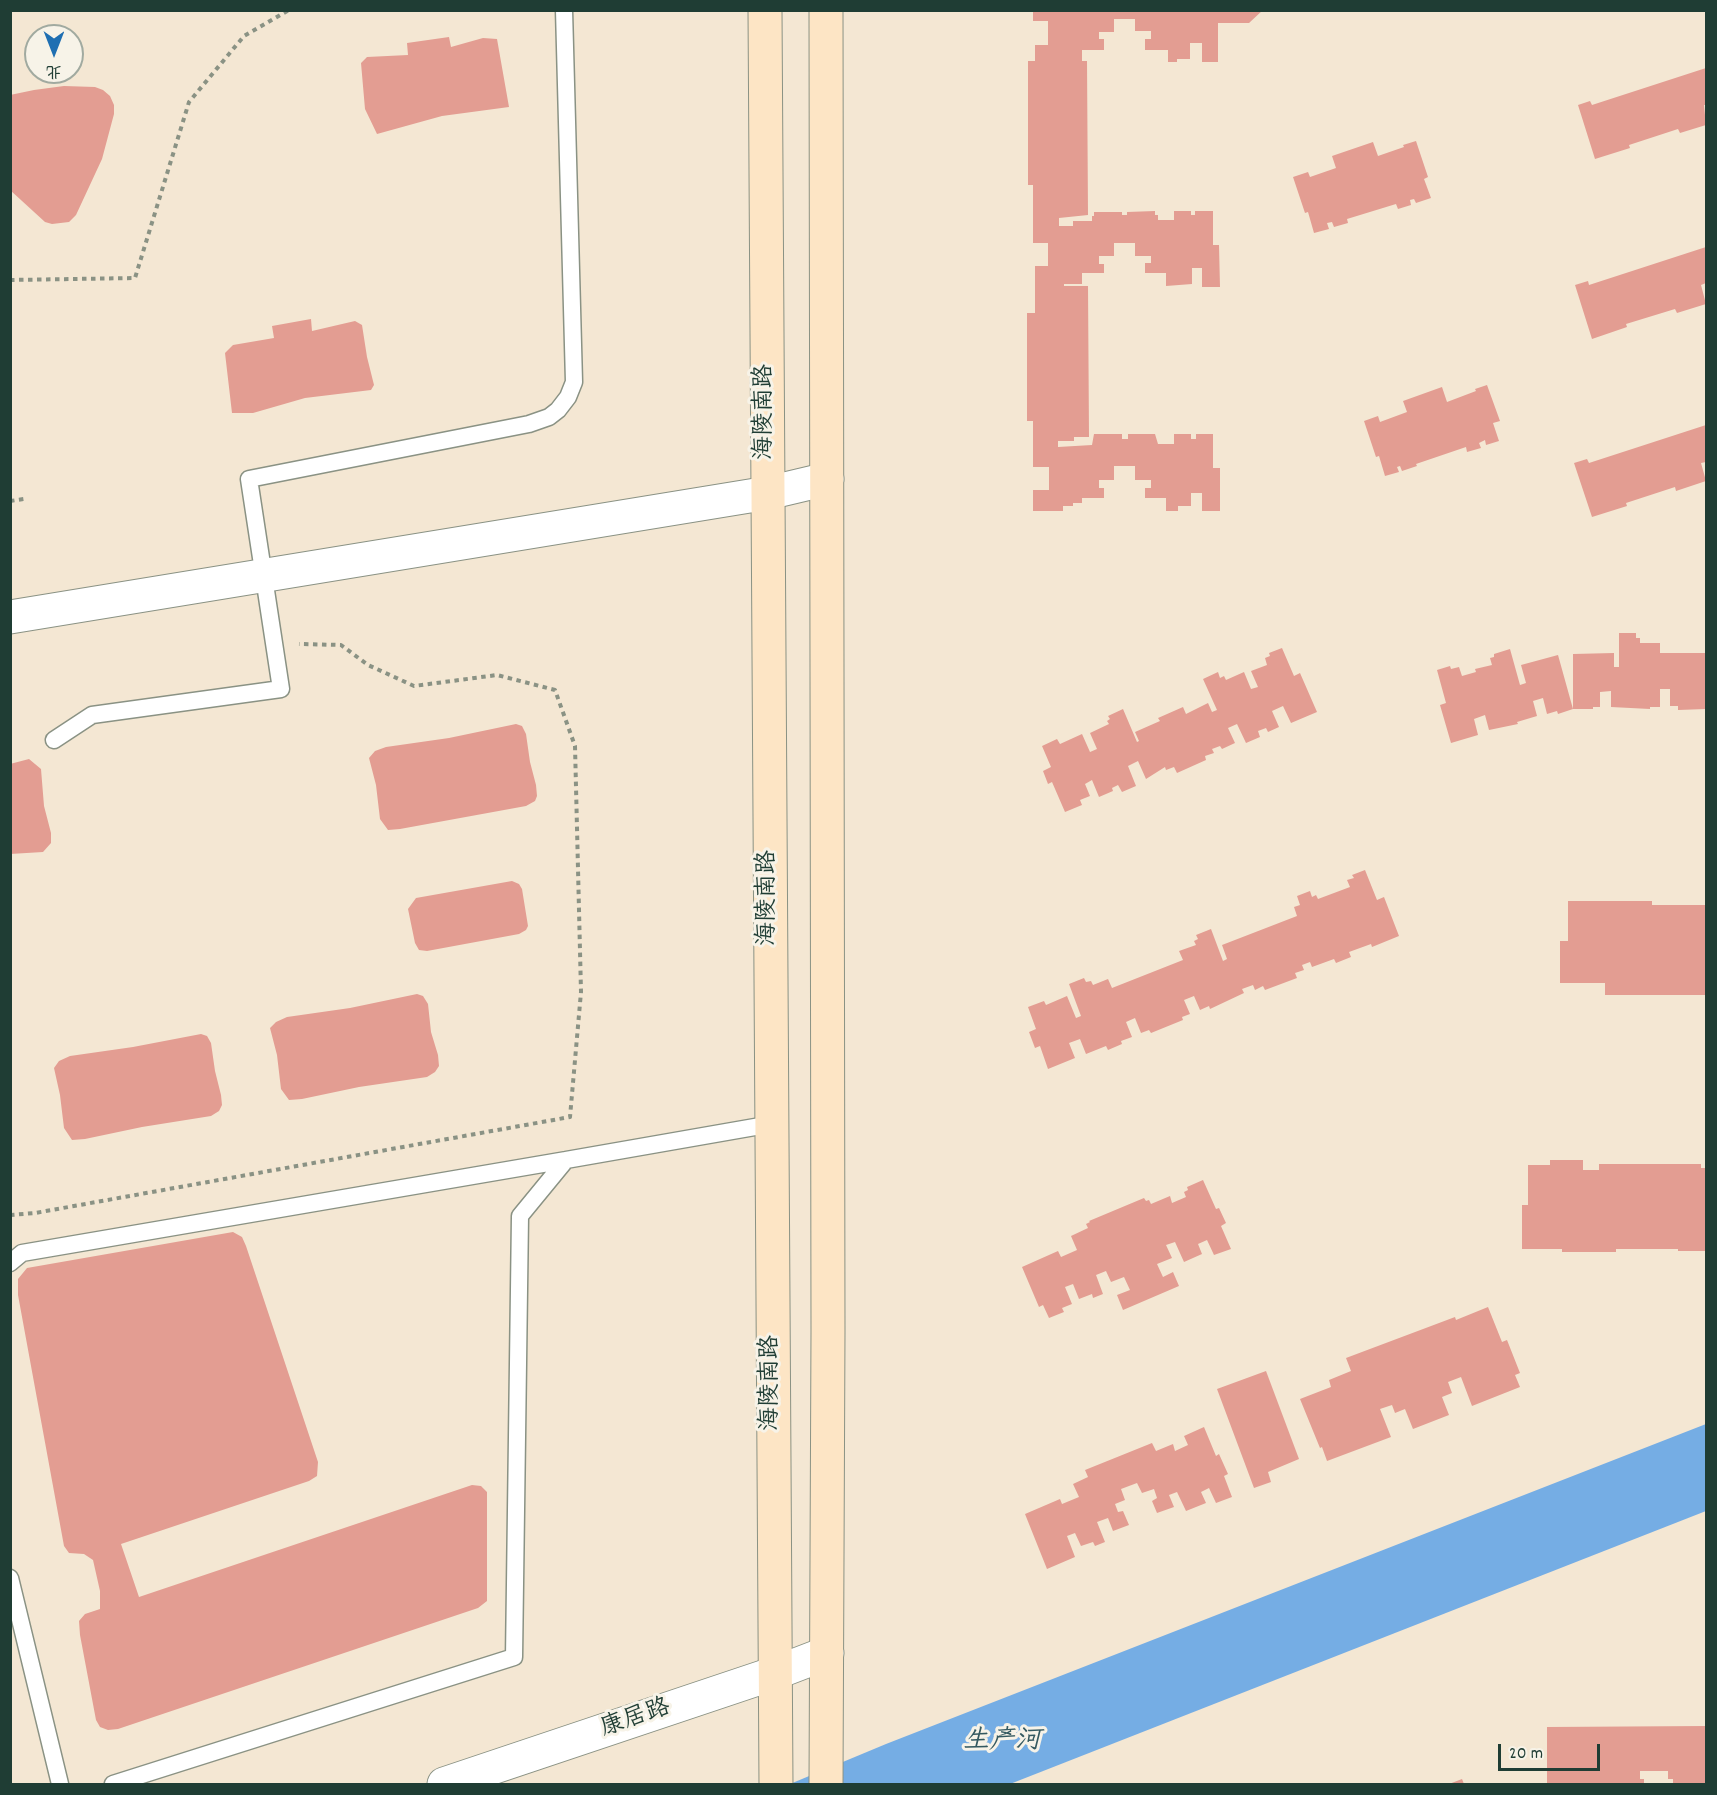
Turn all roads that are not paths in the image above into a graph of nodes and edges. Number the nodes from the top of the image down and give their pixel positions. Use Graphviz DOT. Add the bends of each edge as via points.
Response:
graph roads {
  1 [pos="564,10"];
  2 [pos="765,10"];
  3 [pos="826,10"];
  4 [pos="827,478"];
  5 [pos="768,493"];
  6 [pos="265,575"];
  7 [pos="10,617"];
  8 [pos="54,740"];
  9 [pos="772,1124"];
  10 [pos="566,1160"];
  11 [pos="10,1263"];
  12 [pos="10,1578"];
  13 [pos="827,1653"];
  14 [pos="775,1673"];
  15 [pos="60,1785"];
  16 [pos="113,1785"];
  17 [pos="444,1785"];
  18 [pos="776,1785"];
  19 [pos="826,1785"];
  1 -- 6 [label="lane" via="574,382 568,397 549,417 529,424 249,478"];
  2 -- 5 [label="main road, 海陵南路"];
  3 -- 4 [label="main road"];
  4 -- 5 [label="street"];
  4 -- 13 [label="main road"];
  5 -- 6 [label="street"];
  5 -- 9 [label="main road, 海陵南路"];
  6 -- 7 [label="street"];
  6 -- 8 [label="lane" via="281,689 92,715"];
  9 -- 10 [label="lane"];
  9 -- 14 [label="main road, 海陵南路"];
  10 -- 11 [label="lane" via="22,1253"];
  10 -- 16 [label="lane" via="520,1215 513,1657"];
  12 -- 15 [label="lane"];
  13 -- 14 [label="street, 康居路"];
  13 -- 19 [label="main road"];
  14 -- 17 [label="street, 康居路"];
  14 -- 18 [label="main road, 海陵南路"];
}
